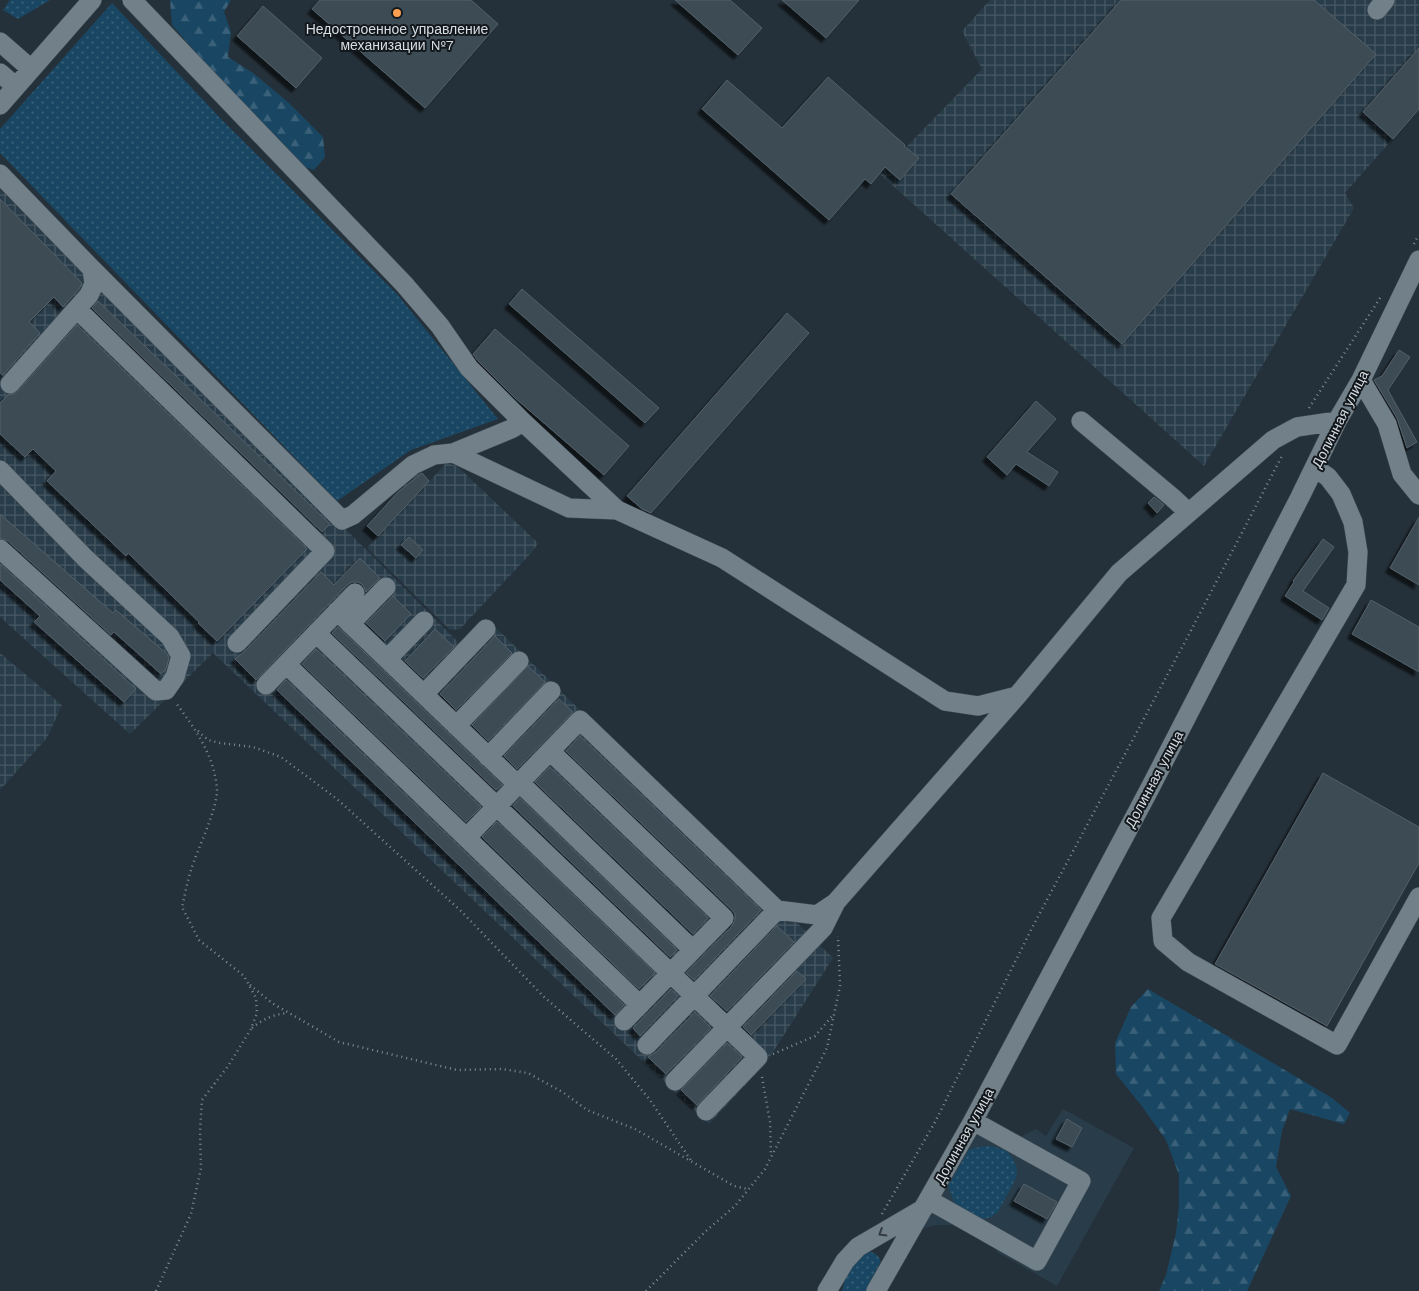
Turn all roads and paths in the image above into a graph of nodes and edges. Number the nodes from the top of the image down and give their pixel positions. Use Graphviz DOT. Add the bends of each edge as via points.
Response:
graph roads {
  1 [pos="92,0"];
  2 [pos="132,0"];
  3 [pos="0,42"];
  4 [pos="30,69"];
  5 [pos="0,73"];
  6 [pos="15,86"];
  7 [pos="0,105"];
  8 [pos="0,174"];
  9 [pos="1419,239"];
  10 [pos="1416,253"];
  11 [pos="92,270"];
  12 [pos="1383,295"];
  13 [pos="77,309"];
  14 [pos="1360,380"];
  15 [pos="10,384"];
  16 [pos="1081,421"];
  17 [pos="1337,421"];
  18 [pos="523,422"];
  19 [pos="1297,427"];
  20 [pos="1284,452"];
  21 [pos="452,453"];
  22 [pos="1315,468"];
  23 [pos="0,470"];
  24 [pos="1419,495"];
  25 [pos="617,510"];
  26 [pos="1188,512"];
  27 [pos="0,549"];
  28 [pos="386,587"];
  29 [pos="355,593"];
  30 [pos="344,617"];
  31 [pos="424,620"];
  32 [pos="486,629"];
  33 [pos="316,633"];
  34 [pos="236,643"];
  35 [pos="387,659"];
  36 [pos="519,661"];
  37 [pos="286,664"];
  38 [pos="266,685"];
  39 [pos="166,690"];
  40 [pos="551,691"];
  41 [pos="424,694"];
  42 [pos="1017,696"];
  43 [pos="456,726"];
  44 [pos="196,730"];
  45 [pos="550,751"];
  46 [pos="488,757"];
  47 [pos="518,784"];
  48 [pos="497,806"];
  49 [pos="466,838"];
  50 [pos="1419,897"];
  51 [pos="836,902"];
  52 [pos="777,910"];
  53 [pos="830,931"];
  54 [pos="693,950"];
  55 [pos="670,974"];
  56 [pos="248,983"];
  57 [pos="838,995"];
  58 [pos="694,996"];
  59 [pos="640,1004"];
  60 [pos="288,1013"];
  61 [pos="624,1022"];
  62 [pos="727,1028"];
  63 [pos="251,1029"];
  64 [pos="647,1045"];
  65 [pos="758,1057"];
  66 [pos="675,1081"];
  67 [pos="706,1111"];
  68 [pos="973,1121"];
  69 [pos="771,1157"];
  70 [pos="692,1162"];
  71 [pos="748,1189"];
  72 [pos="926,1204"];
  73 [pos="878,1221"];
  74 [pos="156,1291"];
  75 [pos="646,1291"];
  76 [pos="827,1291"];
  77 [pos="876,1291"];
  1 -- 4 [label="street"];
  2 -- 18 [label="street" via="404,284 440,326 469,368"];
  3 -- 4 [label="street"];
  4 -- 6 [label="street"];
  5 -- 6 [label="street"];
  6 -- 7 [label="street"];
  8 -- 11 [label="street"];
  9 -- 10 [label="path"];
  10 -- 14 [label="street, Долинная улица"];
  11 -- 13 [label="street" via="94,284"];
  11 -- 21 [label="street" via="342,520 353,515 414,465 434,455"];
  12 -- 19 [label="path"];
  13 -- 15 [label="street"];
  13 -- 34 [label="street" via="325,551"];
  14 -- 17 [label="street, Долинная улица"];
  14 -- 24 [label="street" via="1387,424 1402,474"];
  16 -- 26 [label="street"];
  17 -- 19 [label="street"];
  17 -- 22 [label="street, Долинная улица"];
  18 -- 21 [label="street"];
  18 -- 25 [label="street"];
  19 -- 26 [label="street" via="1273,440"];
  20 -- 73 [label="path" via="1033,926 935,1122"];
  21 -- 25 [label="street" via="569,508"];
  22 -- 50 [label="street" via="1328,477 1341,494 1353,522 1358,552 1356,585 1161,918 1164,941 1188,962 1337,1045"];
  22 -- 68 [label="street, Долинная улица"];
  23 -- 39 [label="street" via="85,558 170,637 181,656 175,677"];
  25 -- 42 [label="street" via="722,558 945,701 978,706"];
  26 -- 42 [label="street" via="1119,573"];
  27 -- 39 [label="street" via="156,692"];
  28 -- 30 [label="street"];
  29 -- 30 [label="street"];
  30 -- 33 [label="street"];
  30 -- 35 [label="street"];
  31 -- 35 [label="street"];
  32 -- 41 [label="street"];
  33 -- 37 [label="street"];
  33 -- 48 [label="street"];
  35 -- 41 [label="street"];
  36 -- 43 [label="street"];
  37 -- 38 [label="street"];
  37 -- 49 [label="street"];
  39 -- 44 [label="path"];
  40 -- 46 [label="street"];
  41 -- 43 [label="street"];
  42 -- 51 [label="street"];
  43 -- 46 [label="street"];
  44 -- 56 [label="path" via="211,759 217,791 182,907 199,940 244,976"];
  44 -- 70 [label="path" via="208,740 252,747 281,757 337,800 460,910 544,997 616,1059 650,1100"];
  45 -- 47 [label="street"];
  45 -- 52 [label="street" via="580,720"];
  45 -- 54 [label="street" via="724,918"];
  46 -- 47 [label="street"];
  47 -- 48 [label="street"];
  47 -- 54 [label="street"];
  48 -- 49 [label="street"];
  48 -- 55 [label="street"];
  49 -- 59 [label="street"];
  51 -- 52 [label="street" via="817,915"];
  51 -- 53 [label="street"];
  52 -- 58 [label="street"];
  53 -- 57 [label="path" via="840,986"];
  53 -- 62 [label="street"];
  54 -- 55 [label="street"];
  55 -- 58 [label="street"];
  55 -- 59 [label="street"];
  56 -- 60 [label="path"];
  56 -- 63 [label="path" via="256,998 257,1013"];
  57 -- 65 [label="path" via="834,1015 815,1036"];
  57 -- 69 [label="path" via="826,1048"];
  58 -- 62 [label="street"];
  58 -- 64 [label="street"];
  59 -- 61 [label="street"];
  60 -- 63 [label="path" via="277,1014"];
  60 -- 70 [label="path" via="339,1042 457,1070 502,1069 528,1073 587,1110 636,1129"];
  62 -- 65 [label="street"];
  62 -- 66 [label="street"];
  63 -- 74 [label="path" via="202,1100 202,1168 191,1214"];
  65 -- 67 [label="street"];
  65 -- 69 [label="path" via="770,1122"];
  68 -- 72 [label="street, Долинная улица"];
  68 -- 72 [label="street" via="1081,1181 1037,1261"];
  69 -- 71 [label="path"];
  70 -- 71 [label="path" via="734,1186"];
  71 -- 75 [label="path" via="735,1206"];
  72 -- 76 [label="street, one-way" via="858,1247 844,1261"];
  72 -- 77 [label="street, Долинная улица"];
}
